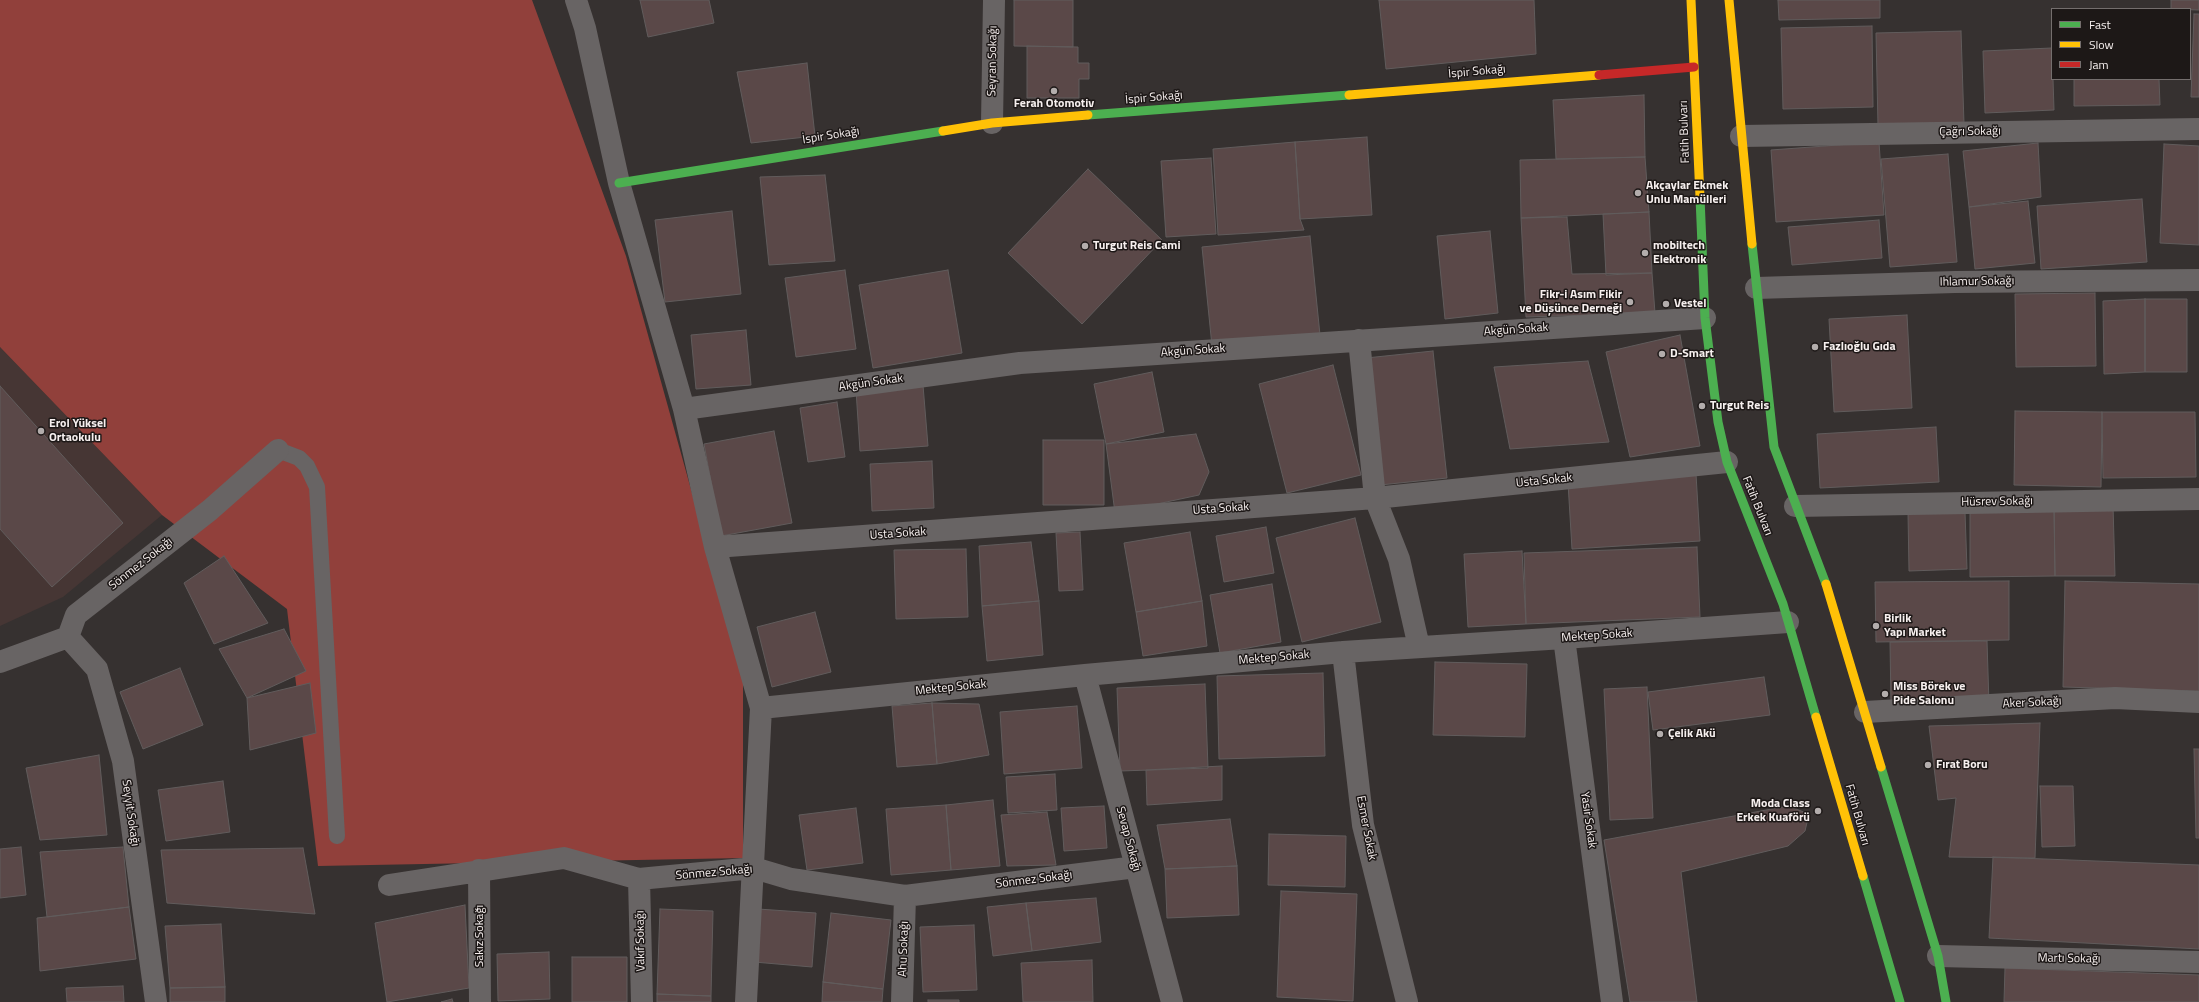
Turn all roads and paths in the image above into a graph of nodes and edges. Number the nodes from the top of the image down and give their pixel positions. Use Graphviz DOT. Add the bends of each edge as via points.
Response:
graph roads {
  1 [pos="576,0"];
  2 [pos="994,0"];
  3 [pos="1691,0"];
  4 [pos="1729,0"];
  5 [pos="1694,67"];
  6 [pos="992,123"];
  7 [pos="2199,129"];
  8 [pos="1741,136"];
  9 [pos="619,183"];
  10 [pos="2199,280"];
  11 [pos="1756,288"];
  12 [pos="1705,318"];
  13 [pos="1359,340"];
  14 [pos="684,409"];
  15 [pos="278,450"];
  16 [pos="1727,462"];
  17 [pos="1374,498"];
  18 [pos="2199,499"];
  19 [pos="1795,506"];
  20 [pos="715,547"];
  21 [pos="1788,622"];
  22 [pos="68,637"];
  23 [pos="1564,638"];
  24 [pos="1419,647"];
  25 [pos="1344,652"];
  26 [pos="0,662"];
  27 [pos="1085,675"];
  28 [pos="2199,702"];
  29 [pos="761,708"];
  30 [pos="1865,712"];
  31 [pos="337,836"];
  32 [pos="754,868"];
  33 [pos="1136,868"];
  34 [pos="479,870"];
  35 [pos="639,880"];
  36 [pos="389,885"];
  37 [pos="905,896"];
  38 [pos="1938,956"];
  39 [pos="2199,962"];
  40 [pos="156,1002"];
  41 [pos="480,1002"];
  42 [pos="642,1002"];
  43 [pos="746,1002"];
  44 [pos="902,1002"];
  45 [pos="1172,1002"];
  46 [pos="1407,1002"];
  47 [pos="1612,1002"];
  48 [pos="1900,1002"];
  49 [pos="1946,1002"];
  1 -- 9 [label="street" via="585,28"];
  2 -- 6 [label="street, Seyran Sokağı"];
  3 -- 5 [label="main road, Fatih Bulvarı"];
  4 -- 8 [label="main road"];
  5 -- 6 [label="main road, İspir Sokağı"];
  5 -- 12 [label="main road, Fatih Bulvarı"];
  6 -- 9 [label="main road, İspir Sokağı"];
  7 -- 8 [label="street, Çağrı Sokağı"];
  8 -- 11 [label="main road"];
  9 -- 14 [label="street"];
  10 -- 11 [label="street, Ihlamur Sokağı" via="1955,282"];
  11 -- 19 [label="main road" via="1774,447"];
  12 -- 13 [label="street, Akgün Sokak"];
  12 -- 16 [label="main road, Fatih Bulvarı" via="1718,422"];
  13 -- 14 [label="street, Akgün Sokak" via="1020,363"];
  13 -- 17 [label="street"];
  14 -- 20 [label="street"];
  15 -- 22 [label="street, Sönmez Sokağı" via="210,510 76,615"];
  15 -- 31 [label="lane" via="299,458 307,466 317,487"];
  16 -- 17 [label="street, Usta Sokak"];
  16 -- 21 [label="main road, Fatih Bulvarı"];
  17 -- 20 [label="street, Usta Sokak"];
  17 -- 24 [label="street" via="1399,559"];
  18 -- 19 [label="street, Hüsrev Sokağı"];
  19 -- 30 [label="main road" via="1829,593"];
  20 -- 29 [label="street"];
  21 -- 23 [label="street, Mektep Sokak"];
  21 -- 48 [label="main road, Fatih Bulvarı"];
  22 -- 26 [label="street"];
  22 -- 40 [label="street, Seyyit Sokağı" via="97,669 123,761"];
  23 -- 24 [label="street, Mektep Sokak"];
  23 -- 47 [label="street, Yasir Sokak"];
  24 -- 25 [label="street, Mektep Sokak"];
  25 -- 27 [label="street, Mektep Sokak"];
  25 -- 46 [label="street, Esmer Sokak" via="1363,825"];
  27 -- 29 [label="street, Mektep Sokak"];
  27 -- 33 [label="street, Sevap Sokağı"];
  28 -- 30 [label="street, Aker Sokağı" via="2115,698"];
  29 -- 32 [label="street"];
  30 -- 38 [label="main road"];
  32 -- 35 [label="street, Sönmez Sokağı"];
  32 -- 37 [label="street, Sönmez Sokağı" via="791,879"];
  32 -- 43 [label="street"];
  33 -- 37 [label="street, Sönmez Sokağı"];
  33 -- 45 [label="street, Sevap Sokağı"];
  34 -- 35 [label="street, Sönmez Sokağı" via="564,858"];
  34 -- 36 [label="street, Sönmez Sokağı"];
  34 -- 41 [label="street, Sakız Sokağı"];
  35 -- 42 [label="street, Vakıf Sokağı"];
  37 -- 44 [label="street, Ahu Sokağı"];
  38 -- 39 [label="street, Martı Sokağı"];
  38 -- 49 [label="main road"];
}
